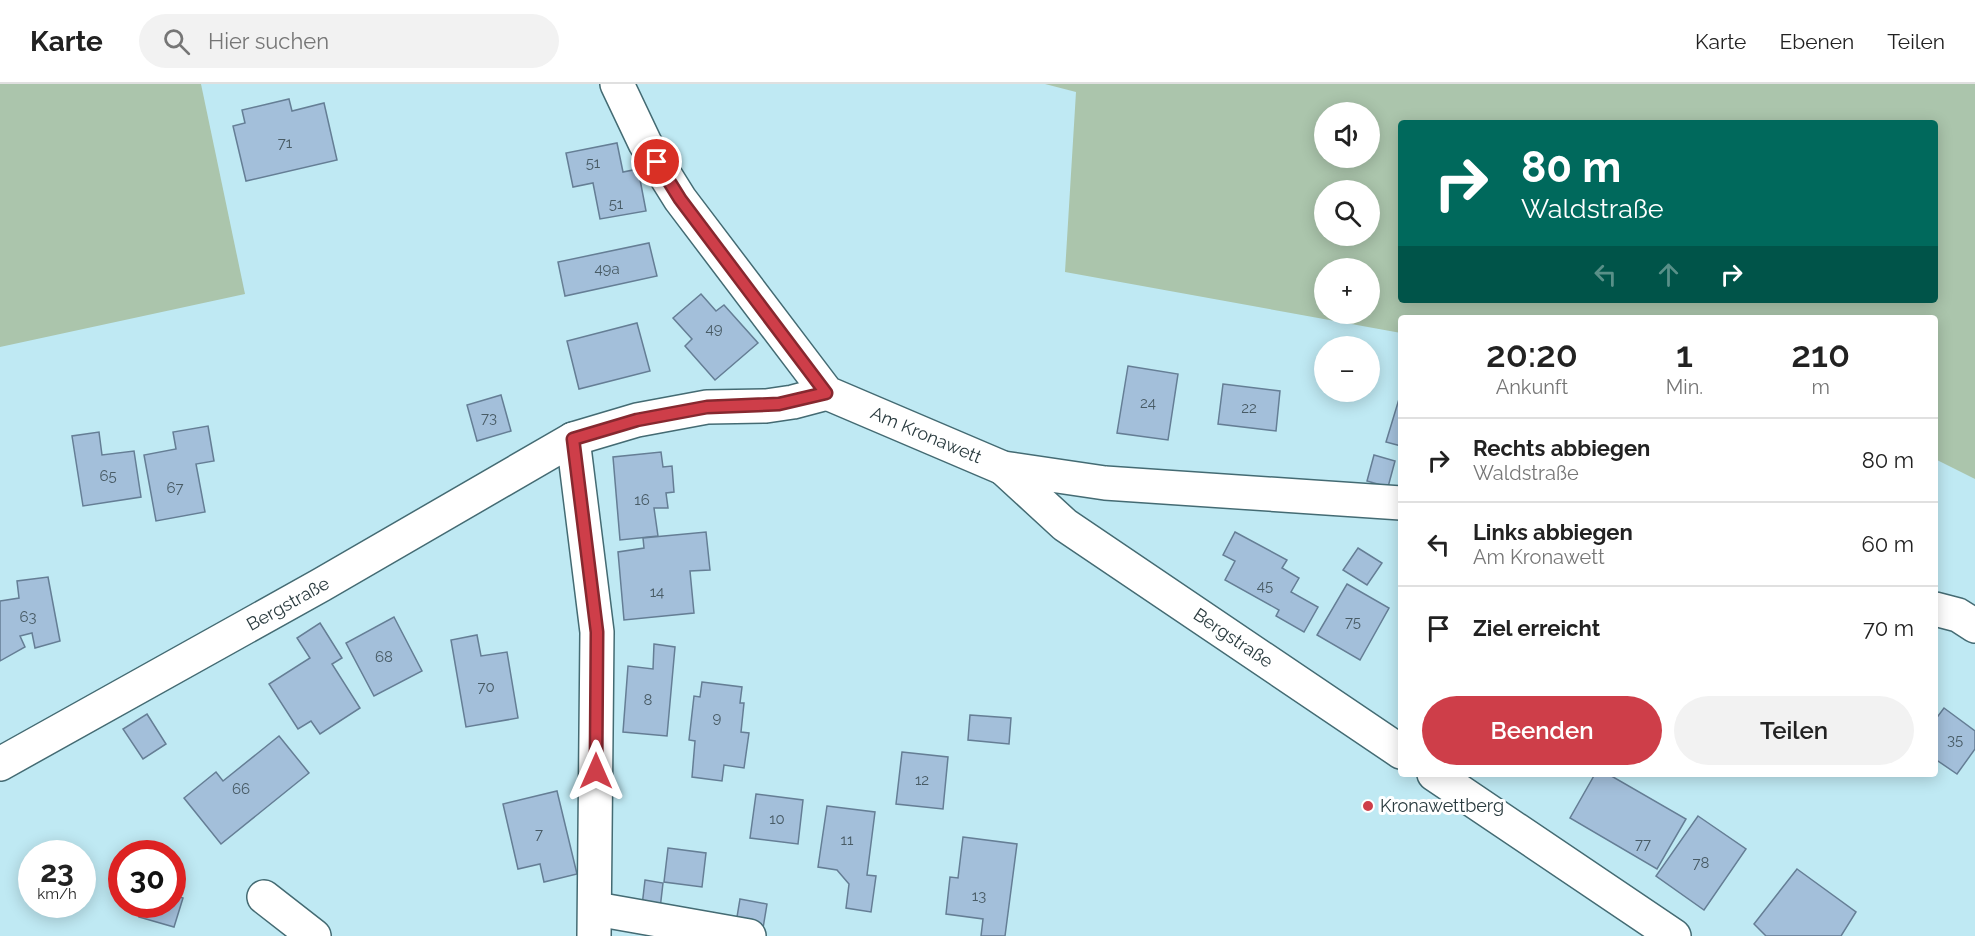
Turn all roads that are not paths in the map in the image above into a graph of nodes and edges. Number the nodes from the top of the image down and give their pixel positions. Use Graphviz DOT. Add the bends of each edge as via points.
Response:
graph roads {
  1 [pos="616,84"];
  2 [pos="826,393"];
  3 [pos="573,439"];
  4 [pos="1003,468"];
  5 [pos="1398,503"];
  6 [pos="1938,610"];
  7 [pos="1975,626"];
  8 [pos="1398,750"];
  9 [pos="0,764"];
  10 [pos="1438,777"];
  11 [pos="264,897"];
  12 [pos="595,922"];
  13 [pos="314,936"];
  14 [pos="749,936"];
  15 [pos="1674,936"];
  1 -- 2 [label="street" via="645,143 680,199"];
  2 -- 3 [label="street, Bergstraße" via="784,404 707,407 637,420"];
  2 -- 4 [label="street, Am Kronawett"];
  3 -- 9 [label="street, Bergstraße"];
  3 -- 12 [label="street" via="597,632"];
  4 -- 5 [label="street, Am Kronawett" via="1105,483"];
  4 -- 8 [label="street, Bergstraße" via="1065,525"];
  6 -- 7 [label="street" via="1958,615"];
  10 -- 15 [label="street"];
  11 -- 13 [label="street"];
  12 -- 14 [label="street"];
}
